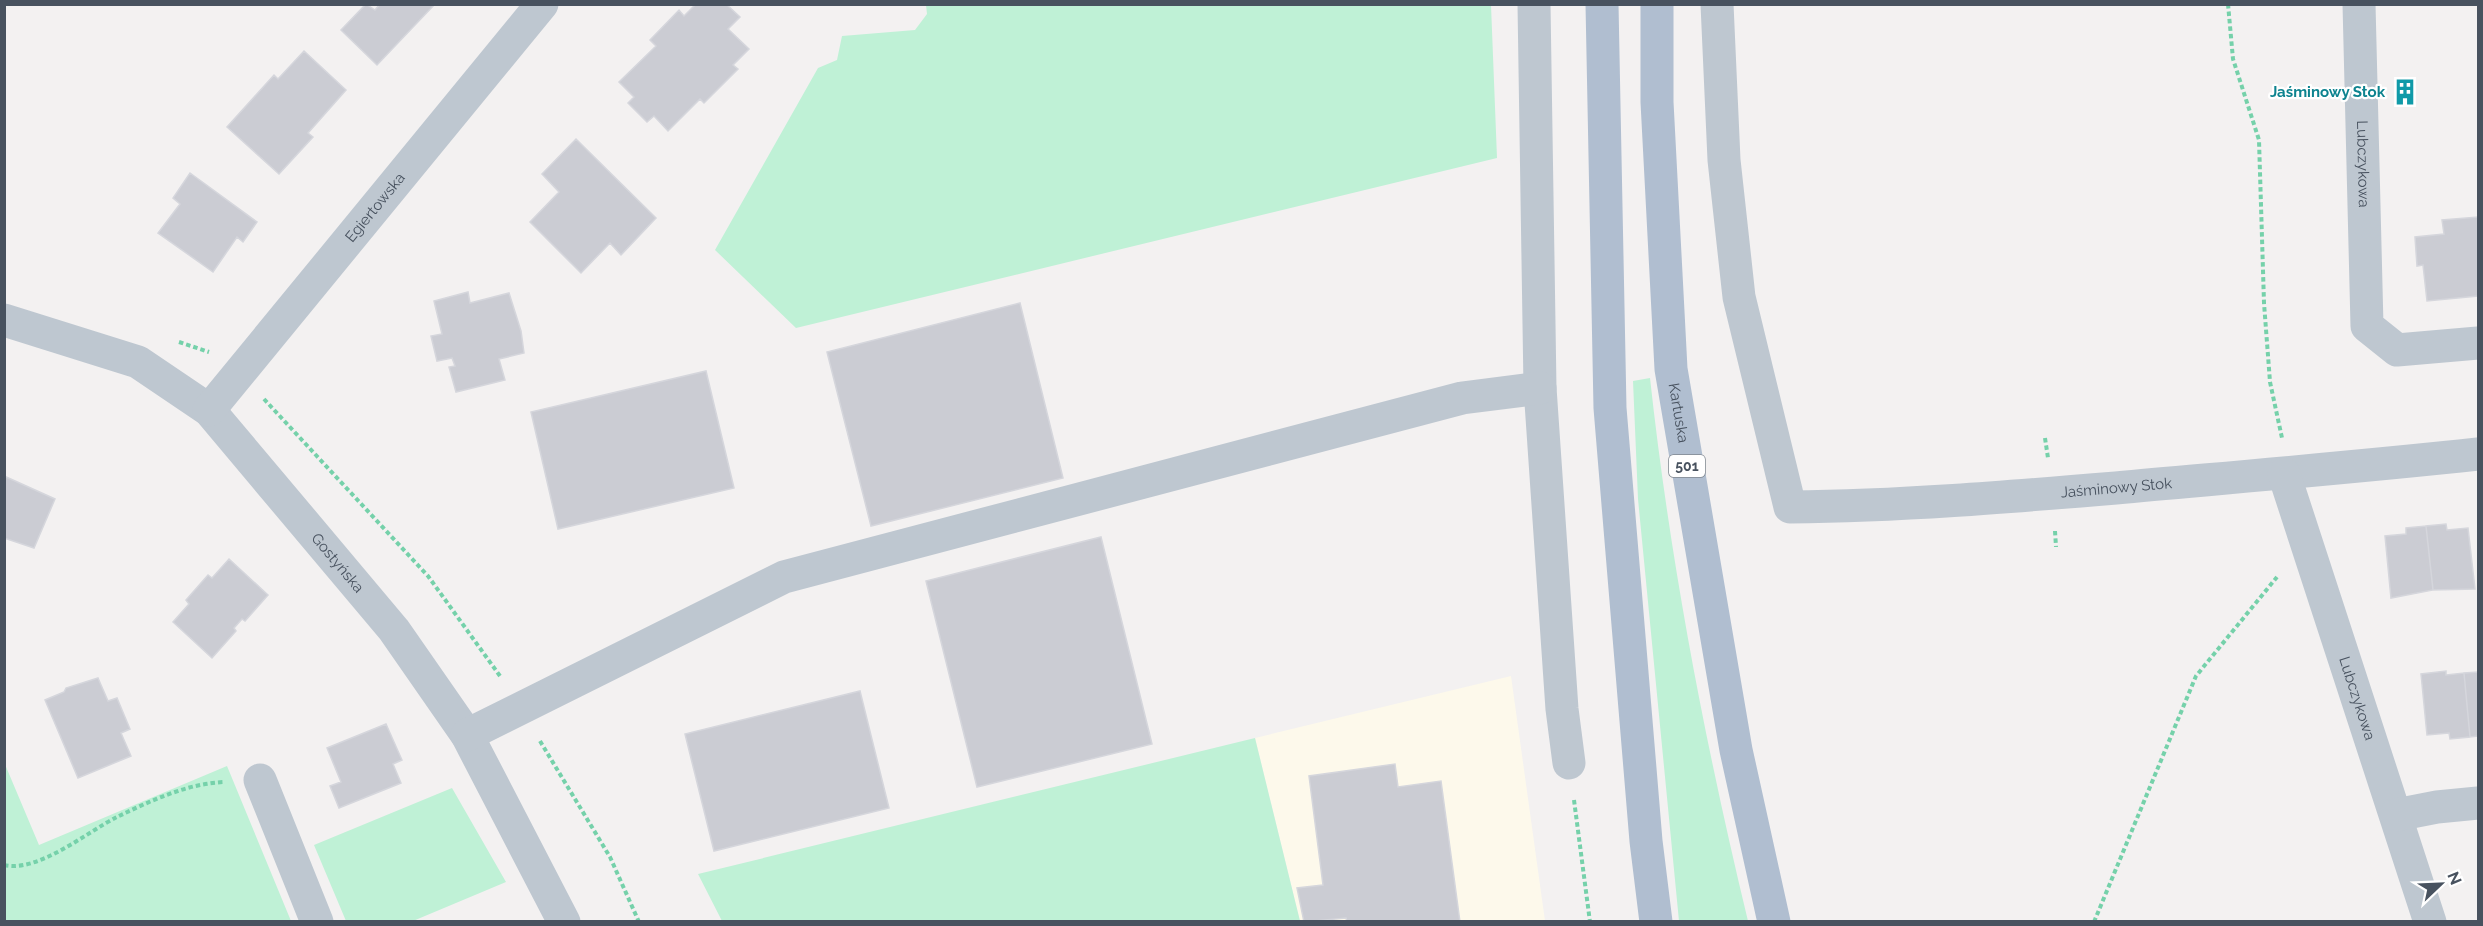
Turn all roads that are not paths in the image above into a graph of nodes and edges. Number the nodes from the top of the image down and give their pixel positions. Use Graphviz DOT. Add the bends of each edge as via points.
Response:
graph roads {
  1 [pos="542,4"];
  2 [pos="1534,4"];
  3 [pos="1602,4"];
  4 [pos="1656,4"];
  5 [pos="1717,4"];
  6 [pos="2359,4"];
  7 [pos="4,320"];
  8 [pos="2478,343"];
  9 [pos="1540,388"];
  10 [pos="209,410"];
  11 [pos="2478,454"];
  12 [pos="2284,474"];
  13 [pos="467,735"];
  14 [pos="1569,763"];
  15 [pos="260,780"];
  16 [pos="2478,803"];
  17 [pos="2396,815"];
  18 [pos="317,921"];
  19 [pos="564,921"];
  20 [pos="1656,921"];
  21 [pos="1774,921"];
  22 [pos="2430,921"];
  1 -- 10 [label="street, Egiertowska"];
  2 -- 9 [label="street"];
  3 -- 20 [label="main road" via="1610,408"];
  4 -- 21 [label="main road, Kartuska / 501" via="1658,149 1671,369 1736,750"];
  5 -- 12 [label="street, Jaśminowy Stok" via="1725,159 1739,297 1790,507 1878,506"];
  6 -- 8 [label="street, Lubczykowa" via="2367,326 2397,350"];
  7 -- 10 [label="street, Gostyńska" via="138,362"];
  9 -- 13 [label="street" via="1462,398 784,577"];
  9 -- 14 [label="street"];
  10 -- 13 [label="street, Gostyńska" via="394,630"];
  11 -- 12 [label="street, Jaśminowy Stok"];
  12 -- 17 [label="street, Lubczykowa"];
  13 -- 19 [label="street, Gostyńska"];
  15 -- 18 [label="street"];
  16 -- 17 [label="street"];
  17 -- 22 [label="street, Lubczykowa"];
}
